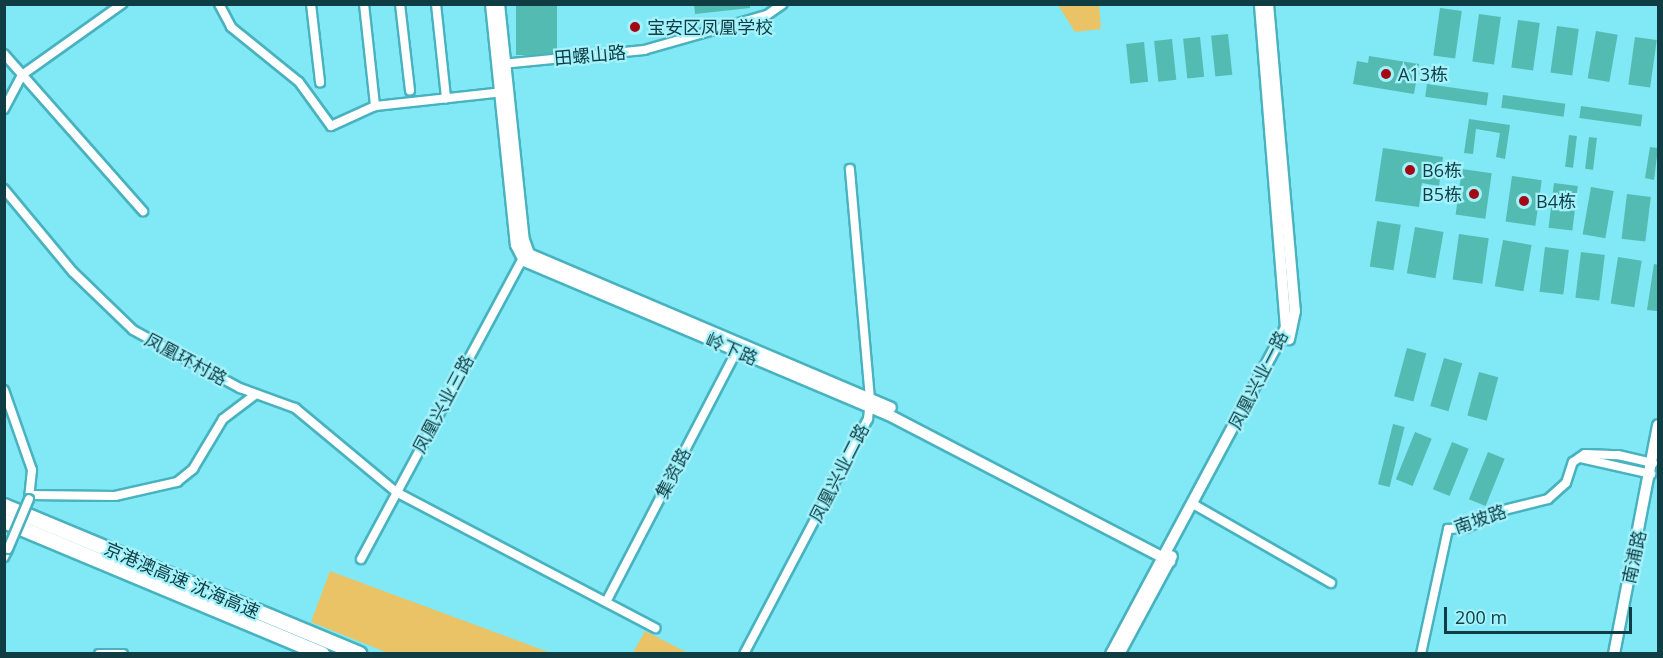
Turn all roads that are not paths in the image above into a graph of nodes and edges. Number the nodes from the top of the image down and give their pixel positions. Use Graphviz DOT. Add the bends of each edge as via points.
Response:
graph roads {
  1 [pos="122,4"];
  2 [pos="219,4"];
  3 [pos="311,4"];
  4 [pos="364,4"];
  5 [pos="400,4"];
  6 [pos="436,4"];
  7 [pos="491,4"];
  8 [pos="499,4"];
  9 [pos="783,4"];
  10 [pos="1260,4"];
  11 [pos="1268,4"];
  12 [pos="4,54"];
  13 [pos="501,64"];
  14 [pos="22,75"];
  15 [pos="320,82"];
  16 [pos="410,90"];
  17 [pos="504,92"];
  18 [pos="446,98"];
  19 [pos="375,106"];
  20 [pos="4,109"];
  21 [pos="850,170"];
  22 [pos="4,189"];
  23 [pos="143,211"];
  24 [pos="525,255"];
  25 [pos="738,347"];
  26 [pos="4,390"];
  27 [pos="256,394"];
  28 [pos="870,403"];
  29 [pos="1659,425"];
  30 [pos="1656,471"];
  31 [pos="396,492"];
  32 [pos="30,497"];
  33 [pos="1196,505"];
  34 [pos="4,506"];
  35 [pos="4,521"];
  36 [pos="1169,556"];
  37 [pos="4,557"];
  38 [pos="361,559"];
  39 [pos="1331,583"];
  40 [pos="606,602"];
  41 [pos="655,628"];
  42 [pos="317,652"];
  43 [pos="99,654"];
  44 [pos="123,654"];
  45 [pos="359,654"];
  46 [pos="744,654"];
  47 [pos="1111,654"];
  48 [pos="1119,654"];
  49 [pos="1421,654"];
  50 [pos="1614,654"];
  51 [pos="1622,654"];
  1 -- 14 [label="street"];
  2 -- 19 [label="street" via="231,27 298,82 331,126"];
  3 -- 15 [label="street"];
  4 -- 19 [label="street"];
  5 -- 16 [label="street"];
  6 -- 18 [label="street"];
  7 -- 13 [label="street"];
  8 -- 13 [label="street"];
  9 -- 13 [label="street, 田螺山路" via="767,15 644,50"];
  10 -- 33 [label="street, 凤凰兴业一路" via="1286,328"];
  11 -- 33 [label="street, 凤凰兴业一路" via="1295,321 1288,342"];
  12 -- 14 [label="street"];
  13 -- 17 [label="street"];
  14 -- 20 [label="street"];
  14 -- 23 [label="street" via="94,150"];
  17 -- 18 [label="street"];
  17 -- 24 [label="street" via="516,246"];
  18 -- 19 [label="street"];
  21 -- 28 [label="street, 凤凰兴业二路"];
  22 -- 27 [label="street, 凤凰环村路" via="73,272 133,330"];
  24 -- 25 [label="street, 岭下路"];
  24 -- 31 [label="street, 凤凰兴业三路"];
  25 -- 28 [label="street, 岭下路"];
  25 -- 40 [label="street, 集资路"];
  26 -- 32 [label="street" via="32,470"];
  27 -- 31 [label="street, 凤凰环村路" via="295,408"];
  27 -- 32 [label="street" via="223,419 193,469 177,482 114,496"];
  28 -- 36 [label="street, 岭下路"];
  28 -- 46 [label="street, 凤凰兴业二路" via="866,425"];
  29 -- 30 [label="street, 南浦路"];
  30 -- 49 [label="street, 南坡路" via="1591,453 1573,462 1566,483 1548,499 1504,510 1466,528 1448,529"];
  30 -- 50 [label="street, 南浦路"];
  30 -- 51 [label="street, 南浦路"];
  31 -- 38 [label="street, 凤凰兴业三路"];
  31 -- 40 [label="street, 凤凰环村路"];
  32 -- 37 [label="street, bridge"];
  33 -- 36 [label="street, 凤凰兴业一路"];
  33 -- 39 [label="street"];
  34 -- 45 [label="highway, 京港澳高速 沈海高速"];
  35 -- 42 [label="highway, 京港澳高速 沈海高速"];
  36 -- 47 [label="street, 凤凰兴业一路"];
  36 -- 48 [label="street, 凤凰兴业一路"];
  40 -- 41 [label="street, 凤凰环村路"];
  43 -- 44 [label="street"];
}
